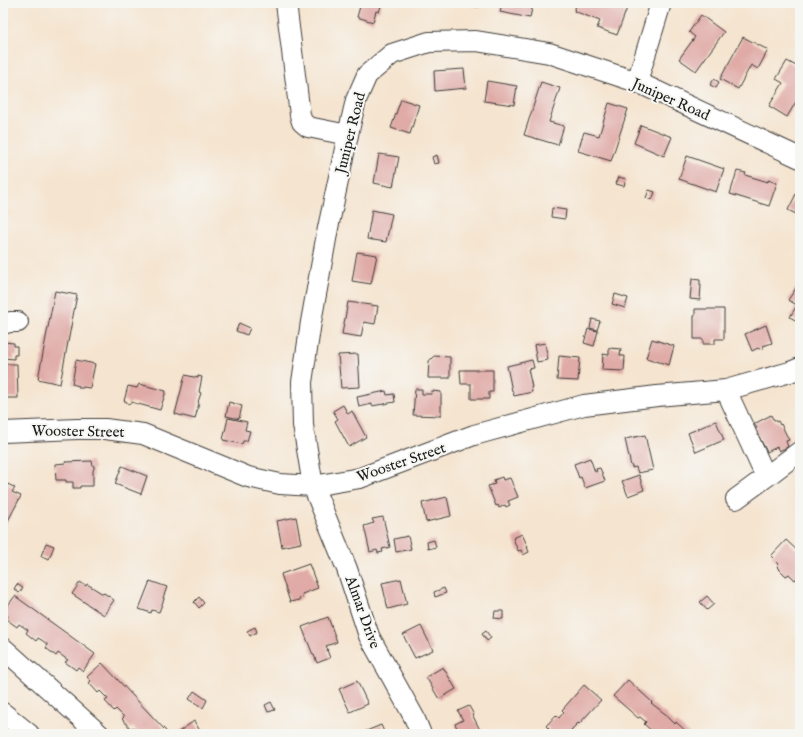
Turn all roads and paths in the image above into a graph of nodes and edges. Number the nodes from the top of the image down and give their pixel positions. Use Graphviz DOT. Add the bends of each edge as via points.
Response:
graph roads {
  1 [pos="286,3"];
  2 [pos="661,3"];
  3 [pos="637,82"];
  4 [pos="348,136"];
  5 [pos="800,158"];
  6 [pos="800,368"];
  7 [pos="726,390"];
  8 [pos="3,432"];
  9 [pos="799,452"];
  10 [pos="766,477"];
  11 [pos="313,486"];
  12 [pos="736,499"];
  13 [pos="3,648"];
  14 [pos="3,714"];
  15 [pos="29,734"];
  16 [pos="99,734"];
  17 [pos="421,734"];
  1 -- 4 [label="street" via="302,122 308,127"];
  2 -- 3 [label="street"];
  3 -- 4 [label="street, Juniper Road" via="549,52 476,41 429,42 392,54 368,75 356,100"];
  3 -- 5 [label="street, Juniper Road"];
  4 -- 11 [label="street, Juniper Road" via="328,228 302,382 303,425"];
  6 -- 7 [label="street, Wooster Street"];
  7 -- 10 [label="street"];
  7 -- 11 [label="street, Wooster Street" via="584,405 474,435 360,478"];
  8 -- 11 [label="street, Wooster Street" via="104,429 143,434 248,477 280,484"];
  9 -- 10 [label="street"];
  10 -- 12 [label="street"];
  11 -- 17 [label="street, Almar Drive" via="348,569 370,636"];
  13 -- 16 [label="street"];
  14 -- 15 [label="street"];
}
